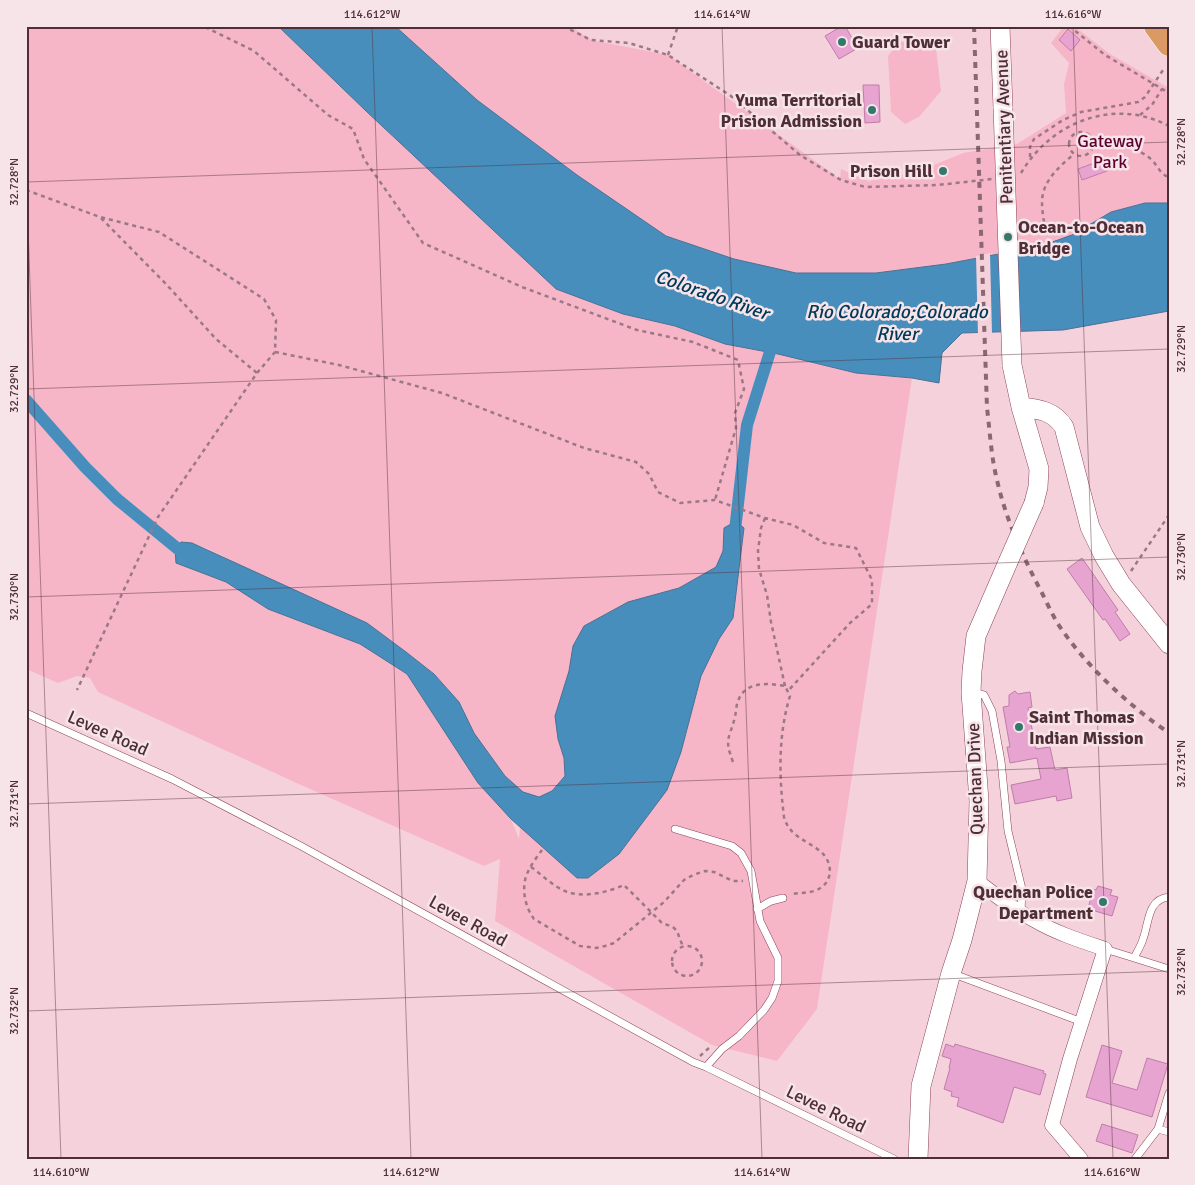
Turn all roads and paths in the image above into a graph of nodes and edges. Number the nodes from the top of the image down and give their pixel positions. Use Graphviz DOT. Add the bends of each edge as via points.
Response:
graph roads {
  1 [pos="207,26"];
  2 [pos="563,26"];
  3 [pos="678,26"];
  4 [pos="1000,26"];
  5 [pos="1069,26"];
  6 [pos="1156,26"];
  7 [pos="1169,44"];
  8 [pos="668,55"];
  9 [pos="1163,70"];
  10 [pos="1154,85"];
  11 [pos="1162,89"];
  12 [pos="1169,92"];
  13 [pos="1140,115"];
  14 [pos="1076,123"];
  15 [pos="1169,126"];
  16 [pos="1078,132"];
  17 [pos="1094,145"];
  18 [pos="1074,154"];
  19 [pos="1030,157"];
  20 [pos="1019,176"];
  21 [pos="1169,177"];
  22 [pos="992,179"];
  23 [pos="26,190"];
  24 [pos="100,217"];
  25 [pos="1045,230"];
  26 [pos="275,352"];
  27 [pos="257,373"];
  28 [pos="1021,406"];
  29 [pos="715,500"];
  30 [pos="1169,515"];
  31 [pos="765,518"];
  32 [pos="1121,584"];
  33 [pos="1169,644"];
  34 [pos="785,686"];
  35 [pos="77,690"];
  36 [pos="788,691"];
  37 [pos="971,692"];
  38 [pos="26,713"];
  39 [pos="675,829"];
  40 [pos="531,867"];
  41 [pos="977,880"];
  42 [pos="1169,897"];
  43 [pos="783,898"];
  44 [pos="757,909"];
  45 [pos="1021,912"];
  46 [pos="683,947"];
  47 [pos="1105,949"];
  48 [pos="1134,958"];
  49 [pos="1169,970"];
  50 [pos="951,974"];
  51 [pos="1082,1022"];
  52 [pos="712,1045"];
  53 [pos="693,1062"];
  54 [pos="706,1067"];
  55 [pos="1169,1093"];
  56 [pos="1158,1129"];
  57 [pos="1169,1132"];
  58 [pos="894,1159"];
  59 [pos="918,1159"];
  60 [pos="1081,1159"];
  61 [pos="1135,1159"];
  1 -- 29 [label="path" via="254,51 328,115 353,129 364,159 423,244 522,287 637,330 693,342 738,360 744,389 735,413 736,428"];
  2 -- 8 [label="path" via="591,40 629,43"];
  3 -- 8 [label="path"];
  4 -- 28 [label="street, Penitentiary Avenue, bridge" via="1012,365"];
  5 -- 10 [label="path" via="1105,55"];
  6 -- 7 [label="highway"];
  8 -- 22 [label="path" via="731,96 800,155 841,180 865,186 938,186"];
  9 -- 10 [label="path"];
  10 -- 11 [label="path"];
  10 -- 19 [label="path" via="1138,102 1088,111 1064,120 1034,139"];
  11 -- 12 [label="path"];
  11 -- 13 [label="path" via="1152,105"];
  13 -- 14 [label="path" via="1113,114"];
  13 -- 15 [label="path"];
  14 -- 16 [label="path"];
  14 -- 19 [label="path"];
  16 -- 17 [label="path" via="1090,134"];
  16 -- 18 [label="path" via="1069,143"];
  17 -- 18 [label="path" via="1086,155"];
  17 -- 21 [label="path" via="1137,150"];
  18 -- 25 [label="path" via="1049,179 1042,200"];
  19 -- 20 [label="path"];
  23 -- 24 [label="path"];
  24 -- 26 [label="path" via="159,232 264,299 276,320"];
  24 -- 27 [label="path" via="216,339"];
  26 -- 27 [label="path"];
  26 -- 29 [label="path" via="339,365 442,393 584,448 636,462 650,474 658,492 680,503"];
  27 -- 35 [label="path" via="158,517"];
  28 -- 32 [label="street" via="1049,412 1064,427 1090,527"];
  28 -- 37 [label="street, Quechan Drive, bridge" via="1039,469 1038,487 976,636"];
  29 -- 31 [label="path"];
  30 -- 32 [label="path"];
  31 -- 34 [label="path" via="758,550 759,569 768,595 770,622"];
  31 -- 36 [label="path" via="793,525 824,543 856,548 872,580 872,604 850,623"];
  32 -- 33 [label="street"];
  37 -- 41 [label="street, Quechan Drive" via="979,801"];
  37 -- 45 [label="lane" via="984,695 992,711 1008,831 1022,889"];
  38 -- 53 [label="lane, Levee Road" via="172,779 301,846"];
  39 -- 44 [label="lane" via="732,846 742,853 751,871"];
  40 -- 46 [label="path" via="566,892 594,893 624,885 662,924 673,927"];
  41 -- 45 [label="street"];
  41 -- 50 [label="street, Quechan Drive"];
  42 -- 48 [label="lane" via="1163,897 1154,904"];
  43 -- 44 [label="lane"];
  44 -- 54 [label="lane" via="778,958 778,981 764,1010"];
  45 -- 47 [label="street" via="1034,921"];
  46 -- 46 [label="path" via="673,956 674,966 679,973 693,974 700,968 702,958 697,950"];
  47 -- 48 [label="lane"];
  47 -- 51 [label="street"];
  48 -- 49 [label="lane"];
  50 -- 51 [label="lane"];
  50 -- 59 [label="street, Quechan Drive" via="921,1086"];
  51 -- 60 [label="street" via="1052,1125"];
  52 -- 53 [label="path"];
  53 -- 54 [label="lane, Levee Road"];
  54 -- 58 [label="lane, Levee Road"];
  55 -- 56 [label="lane"];
  56 -- 57 [label="lane"];
  56 -- 61 [label="lane"];
}
